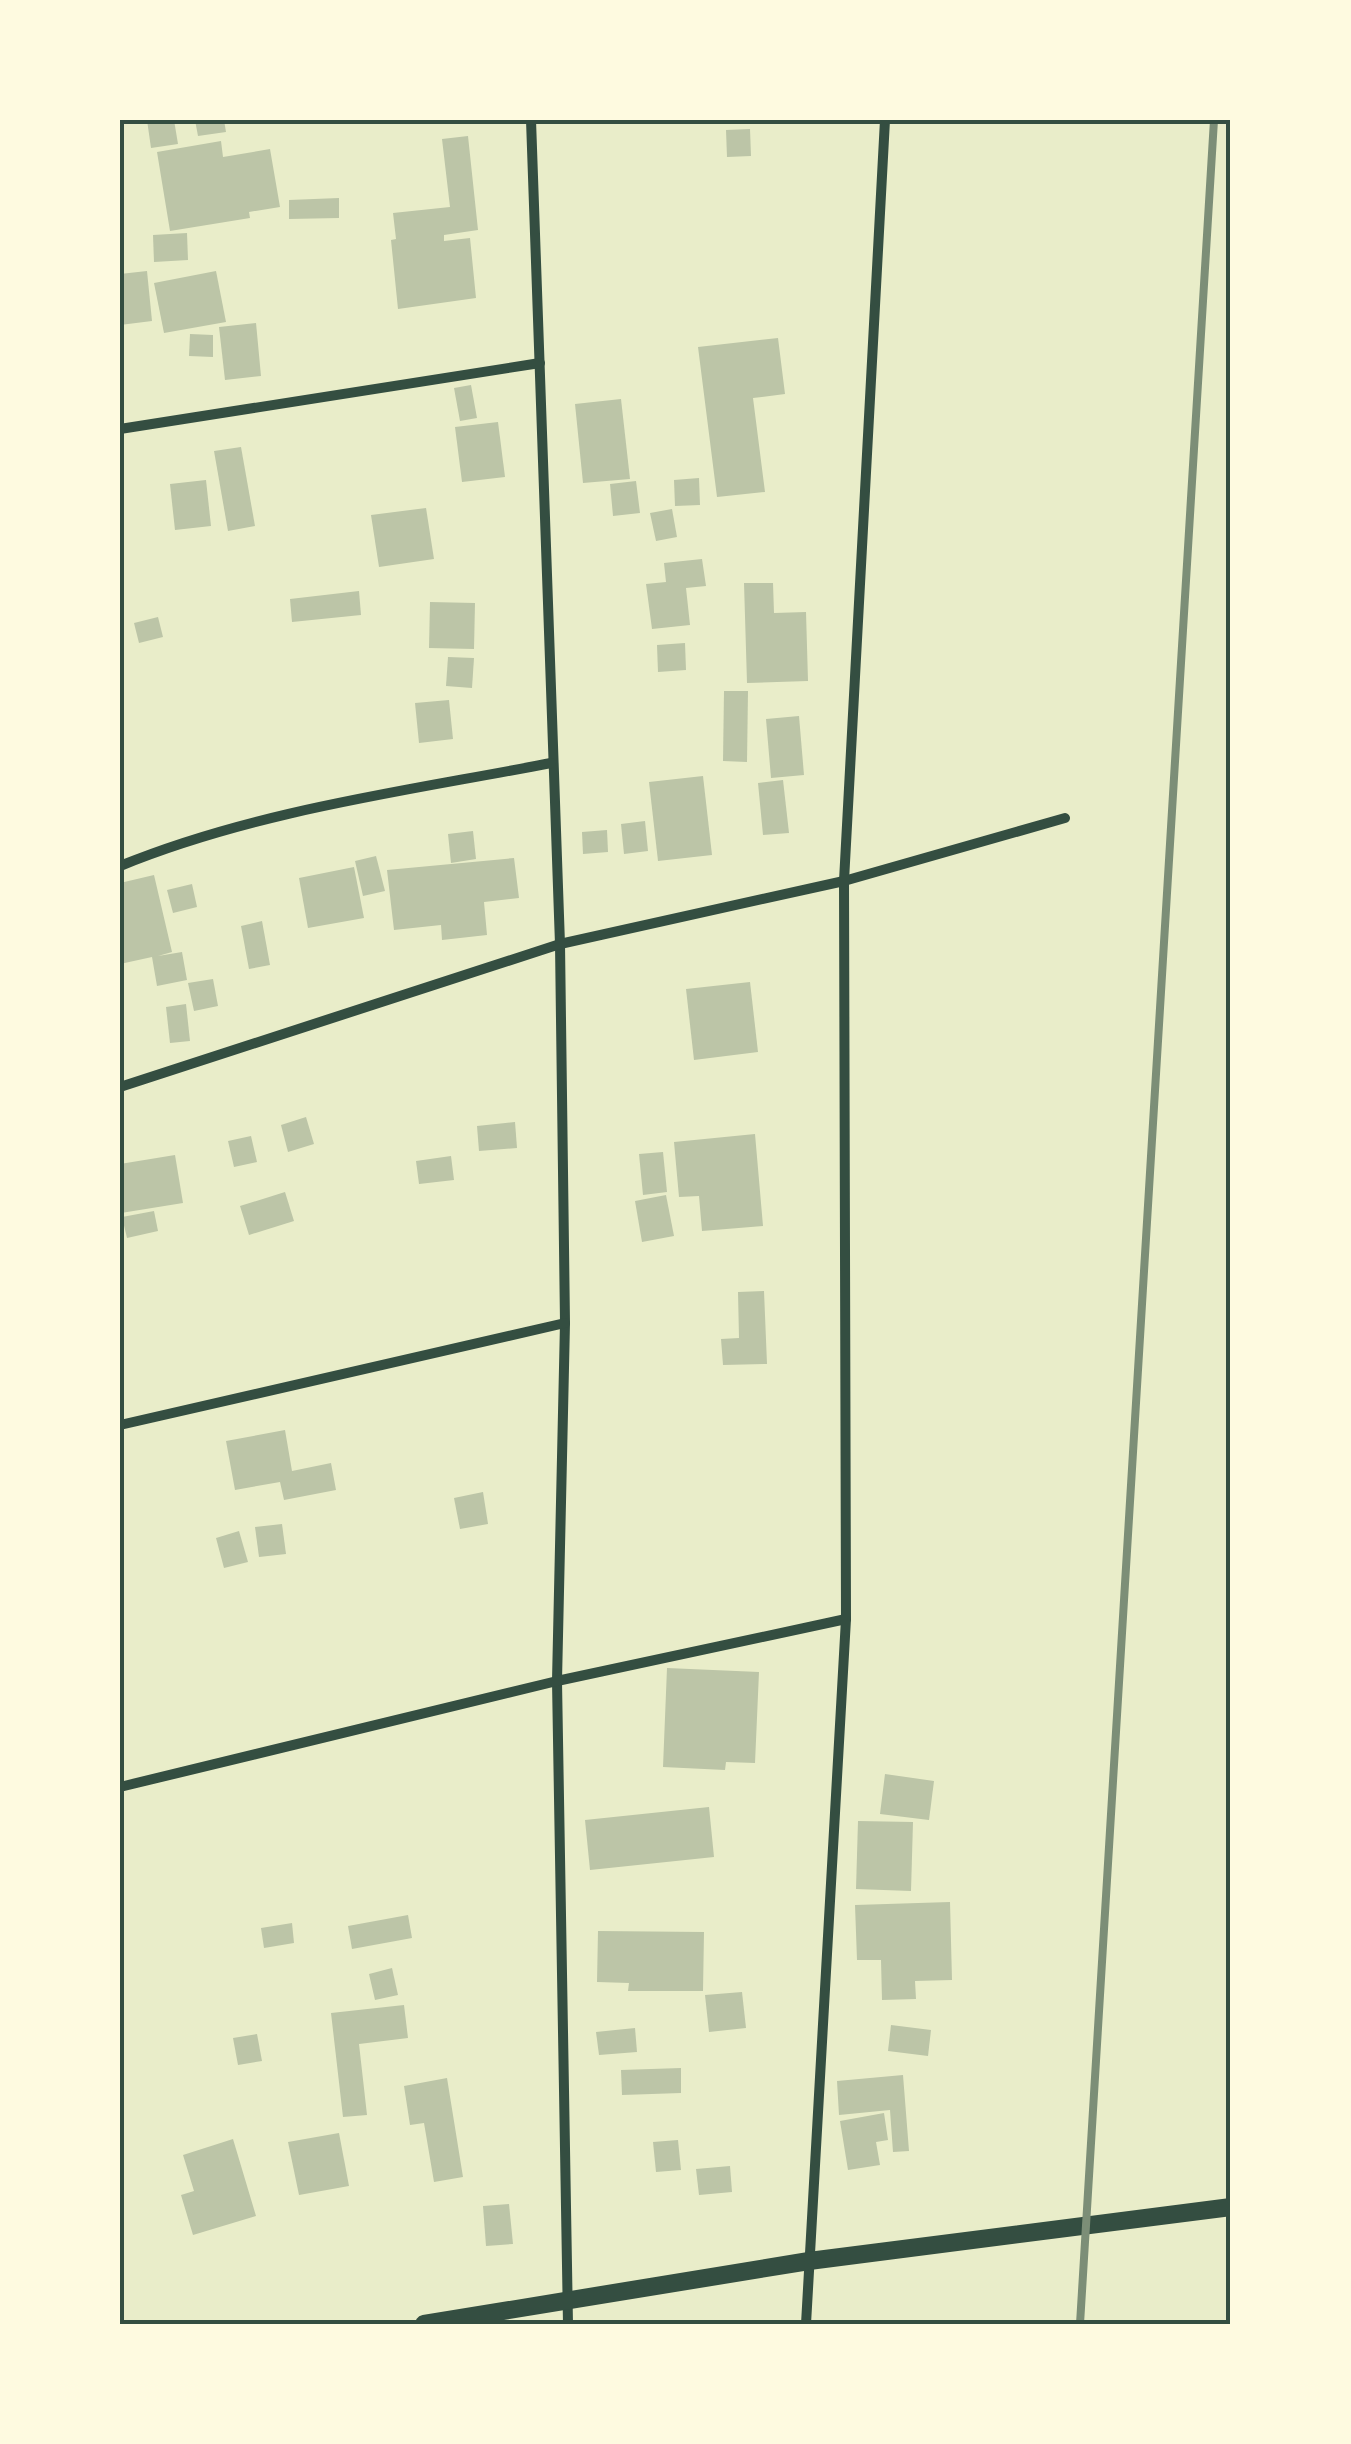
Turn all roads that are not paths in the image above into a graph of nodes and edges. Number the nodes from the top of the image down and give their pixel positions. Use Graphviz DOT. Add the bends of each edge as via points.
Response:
graph roads {
  1 [pos="531,120"];
  2 [pos="885,120"];
  3 [pos="540,363"];
  4 [pos="120,429"];
  5 [pos="551,764"];
  6 [pos="1064,818"];
  7 [pos="120,866"];
  8 [pos="844,881"];
  9 [pos="560,944"];
  10 [pos="120,1087"];
  11 [pos="564,1323"];
  12 [pos="120,1425"];
  13 [pos="846,1619"];
  14 [pos="556,1682"];
  15 [pos="120,1787"];
  16 [pos="1231,2207"];
  17 [pos="809,2261"];
  18 [pos="568,2300"];
  19 [pos="424,2324"];
  20 [pos="568,2324"];
  21 [pos="806,2324"];
  1 -- 3 [label="street"];
  2 -- 8 [label="street"];
  3 -- 4 [label="street"];
  3 -- 5 [label="street"];
  5 -- 7 [label="street" via="258,822"];
  5 -- 9 [label="street"];
  6 -- 8 [label="street"];
  8 -- 9 [label="street"];
  8 -- 13 [label="street"];
  9 -- 10 [label="street"];
  9 -- 11 [label="street"];
  11 -- 12 [label="street"];
  11 -- 14 [label="street"];
  13 -- 14 [label="street"];
  13 -- 17 [label="street"];
  14 -- 15 [label="street"];
  14 -- 18 [label="street"];
  16 -- 17 [label="street"];
  17 -- 18 [label="street"];
  17 -- 21 [label="street"];
  18 -- 19 [label="street"];
  18 -- 20 [label="street"];
}
